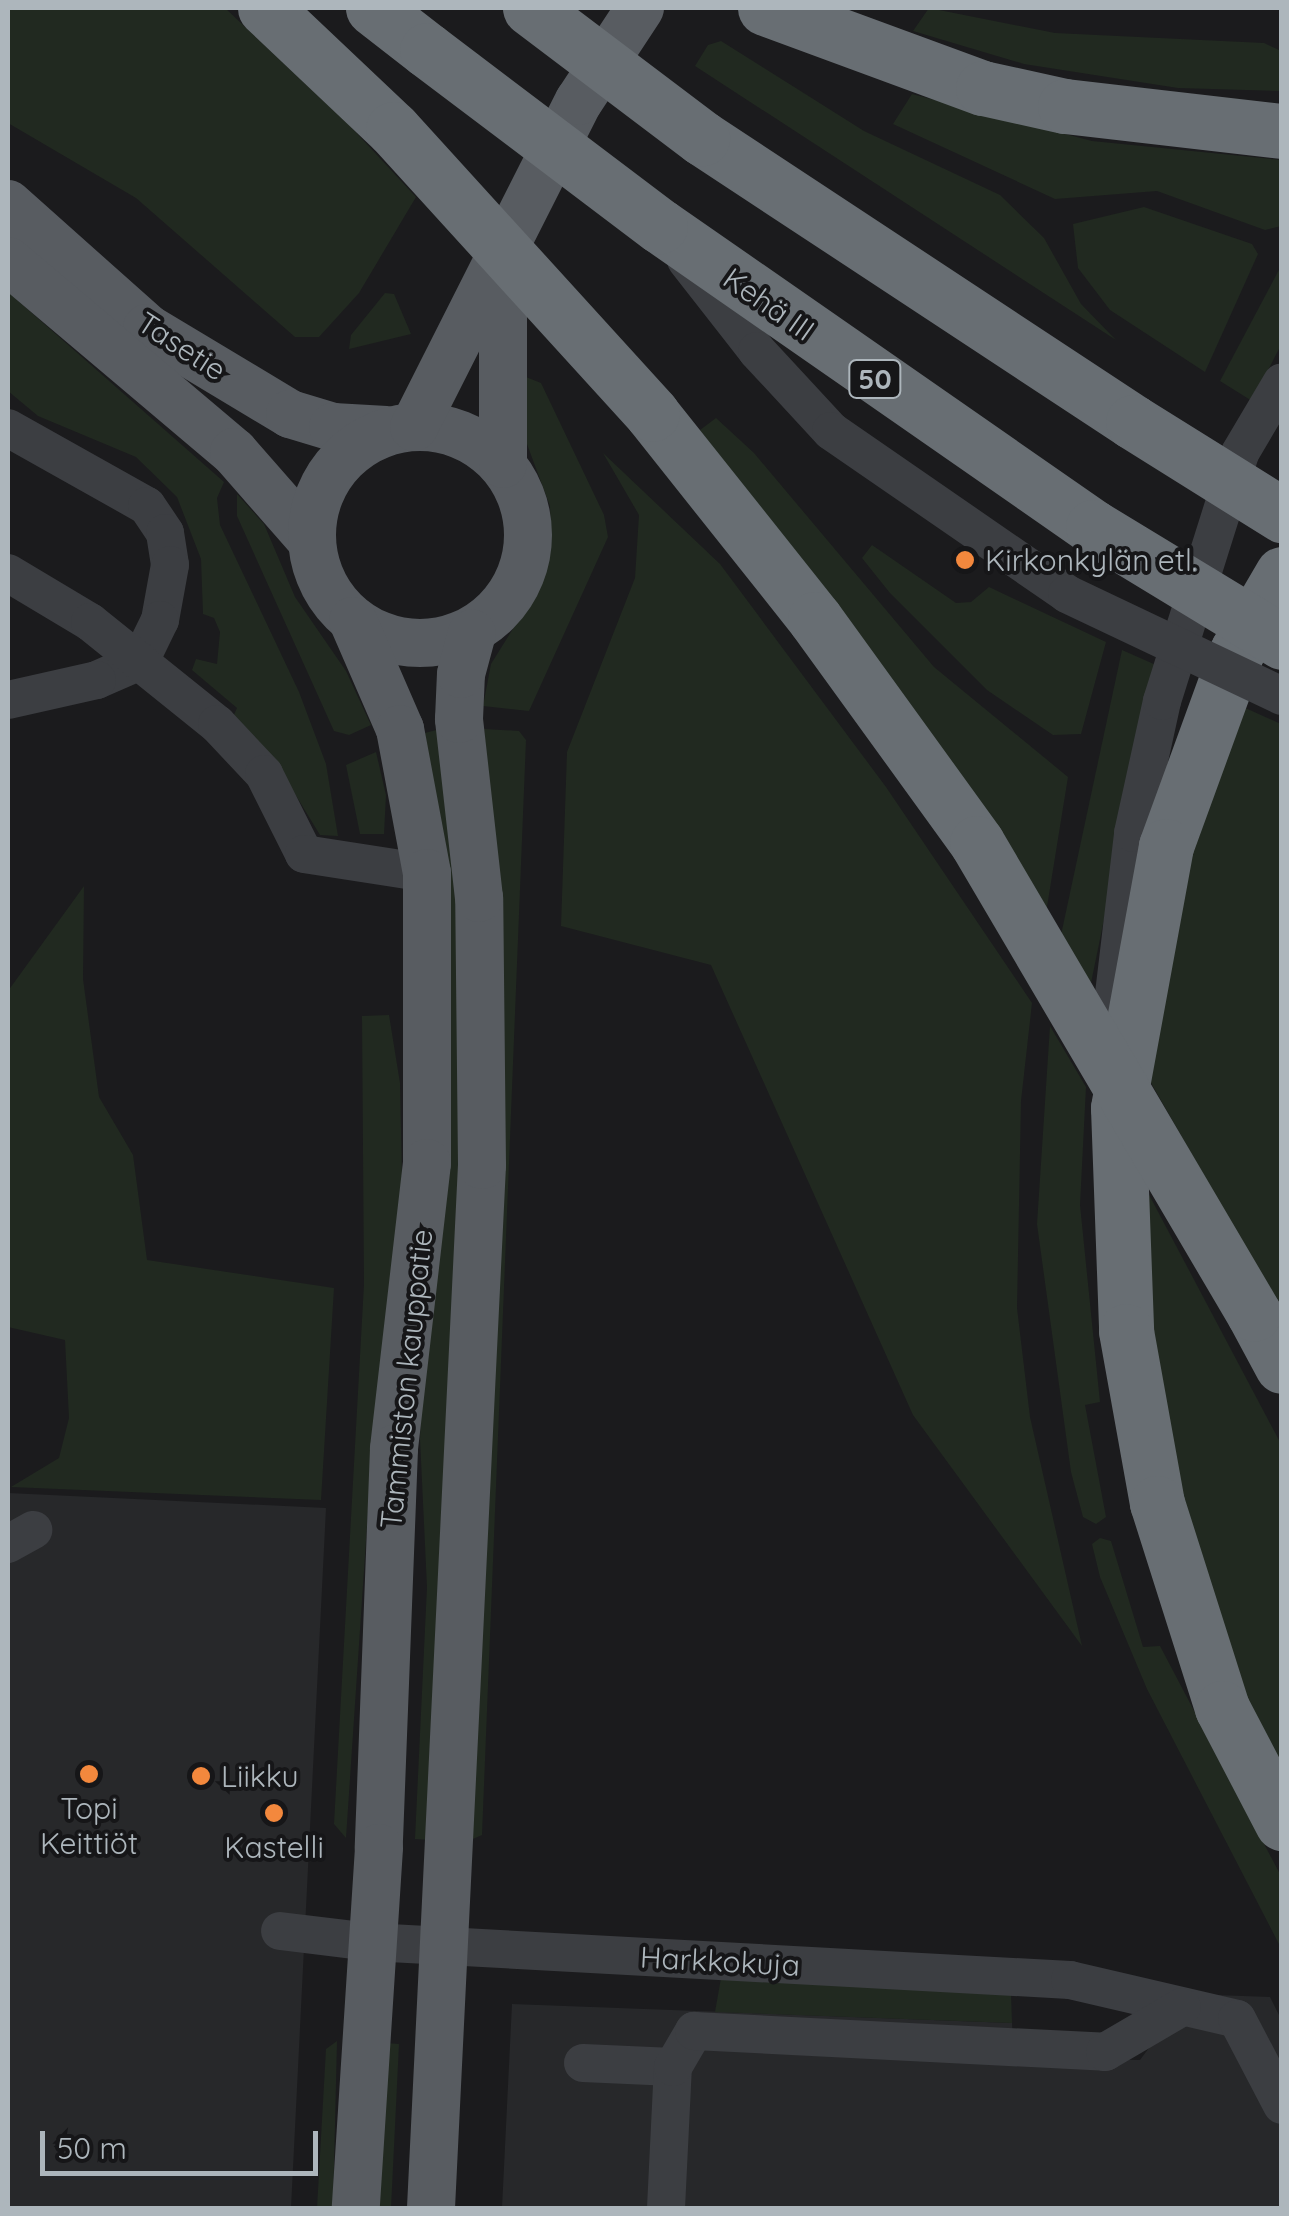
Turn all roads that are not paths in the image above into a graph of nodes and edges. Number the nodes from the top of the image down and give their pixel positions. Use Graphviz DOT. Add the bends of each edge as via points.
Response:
graph roads {
  1 [pos="265,8"];
  2 [pos="374,8"];
  3 [pos="530,8"];
  4 [pos="640,8"];
  5 [pos="765,8"];
  6 [pos="1282,116"];
  7 [pos="1210,124"];
  8 [pos="1282,131"];
  9 [pos="8,204"];
  10 [pos="660,226"];
  11 [pos="504,244"];
  12 [pos="8,261"];
  13 [pos="1282,382"];
  14 [pos="1133,422"];
  15 [pos="8,428"];
  16 [pos="400,428"];
  17 [pos="503,464"];
  18 [pos="1282,484"];
  19 [pos="1282,514"];
  20 [pos="310,540"];
  21 [pos="8,573"];
  22 [pos="1282,574"];
  23 [pos="353,621"];
  24 [pos="472,633"];
  25 [pos="1282,642"];
  26 [pos="140,661"];
  27 [pos="1282,696"];
  28 [pos="8,700"];
  29 [pos="427,873"];
  30 [pos="1118,1201"];
  31 [pos="1282,1366"];
  32 [pos="1282,1822"];
  33 [pos="280,1931"];
  34 [pos="371,1942"];
  35 [pos="444,1946"];
  36 [pos="1182,2007"];
  37 [pos="583,2063"];
  38 [pos="673,2068"];
  39 [pos="1282,2105"];
  40 [pos="356,2208"];
  41 [pos="431,2208"];
  42 [pos="666,2208"];
  1 -- 31 [label="highway, bridge" via="392,128 652,414 815,619 977,843"];
  2 -- 10 [label="highway, Kehä III / 50, bridge"];
  3 -- 14 [label="highway, bridge" via="702,138"];
  4 -- 11 [label="main road" via="579,101"];
  5 -- 7 [label="highway" via="866,50 1065,106"];
  6 -- 7 [label="highway"];
  7 -- 8 [label="highway"];
  9 -- 16 [label="main road, Tasetie" via="146,328 290,414 333,427"];
  10 -- 25 [label="highway, Kehä III / 50, bridge" via="1093,526"];
  10 -- 27 [label="street, bridge" via="757,351 831,431 1067,594"];
  11 -- 16 [label="main road"];
  11 -- 17 [label="main road"];
  12 -- 20 [label="main road, Tasetie" via="234,452"];
  13 -- 30 [label="street" via="1240,453 1162,701 1132,833 1104,1038"];
  14 -- 18 [label="street, bridge"];
  14 -- 19 [label="highway, bridge"];
  15 -- 26 [label="street" via="146,506 165,533 166,598"];
  16 -- 17 [label="main road" via="452,430"];
  16 -- 20 [label="main road" via="350,451 328,475"];
  17 -- 24 [label="main road" via="528,520 527,552 512,594"];
  20 -- 23 [label="main road" via="329,596"];
  21 -- 26 [label="street"];
  22 -- 30 [label="highway" via="1237,651 1166,846 1118,1108"];
  23 -- 24 [label="main road" via="417,644"];
  23 -- 29 [label="main road, Tammiston kauppatie" via="400,729"];
  24 -- 35 [label="main road, Tammiston kauppatie" via="461,674 460,719 479,898 482,1165"];
  26 -- 28 [label="street" via="97,680"];
  26 -- 29 [label="street" via="264,774 304,854"];
  29 -- 34 [label="main road, Tammiston kauppatie" via="427,1163 394,1449"];
  30 -- 32 [label="highway" via="1126,1331 1157,1503 1222,1708"];
  33 -- 34 [label="street, Harkkokuja"];
  34 -- 35 [label="street, Harkkokuja"];
  34 -- 40 [label="main road, Tammiston kauppatie"];
  35 -- 36 [label="street, Harkkokuja" via="1070,1980"];
  35 -- 41 [label="main road, Tammiston kauppatie"];
  36 -- 38 [label="street" via="1106,2052 694,2031"];
  36 -- 39 [label="street, Harkkokuja" via="1236,2018"];
  37 -- 38 [label="street"];
  38 -- 42 [label="street"];
}
